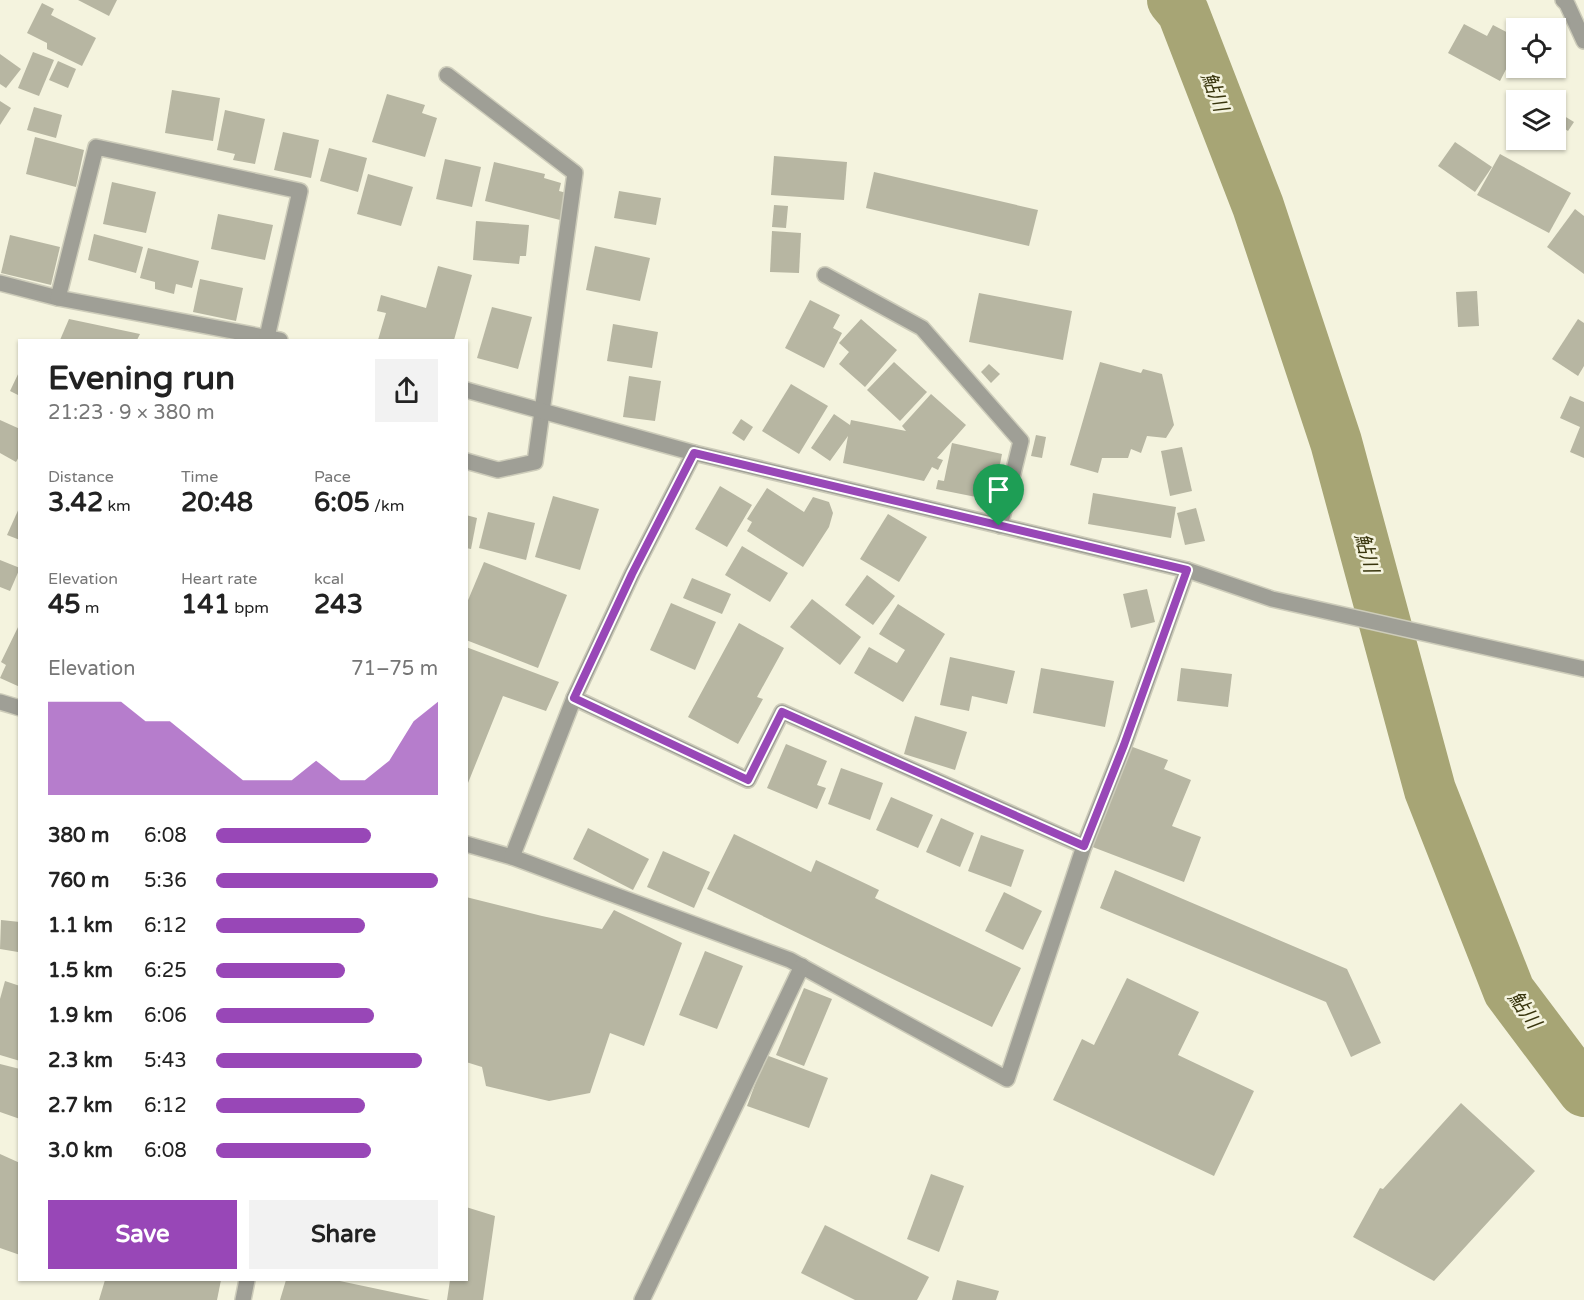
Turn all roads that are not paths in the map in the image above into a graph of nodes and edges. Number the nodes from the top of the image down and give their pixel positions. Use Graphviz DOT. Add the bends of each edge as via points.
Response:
graph roads {
  1 [pos="1563,0"];
  2 [pos="1584,41"];
  3 [pos="447,75"];
  4 [pos="825,275"];
  5 [pos="0,283"];
  6 [pos="58,298"];
  7 [pos="273,339"];
  8 [pos="468,391"];
  9 [pos="542,410"];
  10 [pos="694,453"];
  11 [pos="468,462"];
  12 [pos="999,526"];
  13 [pos="1187,570"];
  14 [pos="1584,669"];
  15 [pos="574,698"];
  16 [pos="0,702"];
  17 [pos="18,707"];
  18 [pos="468,845"];
  19 [pos="1084,846"];
  20 [pos="512,857"];
  21 [pos="802,966"];
  22 [pos="247,1281"];
  23 [pos="243,1300"];
  24 [pos="642,1300"];
  1 -- 2 [label="street"];
  3 -- 9 [label="street" via="575,173"];
  4 -- 12 [label="street" via="922,328 1021,441"];
  5 -- 6 [label="street"];
  6 -- 7 [label="street"];
  6 -- 7 [label="street" via="96,147 300,191"];
  8 -- 9 [label="street"];
  9 -- 10 [label="street"];
  9 -- 11 [label="street" via="535,462 498,470"];
  10 -- 12 [label="street"];
  10 -- 15 [label="street"];
  12 -- 13 [label="street"];
  13 -- 14 [label="street" via="1272,599"];
  13 -- 19 [label="street"];
  15 -- 19 [label="street" via="748,780 782,712"];
  15 -- 20 [label="street"];
  16 -- 17 [label="street"];
  18 -- 20 [label="street"];
  19 -- 21 [label="street" via="1007,1079"];
  20 -- 21 [label="street"];
  21 -- 24 [label="street"];
  22 -- 23 [label="street"];
}
